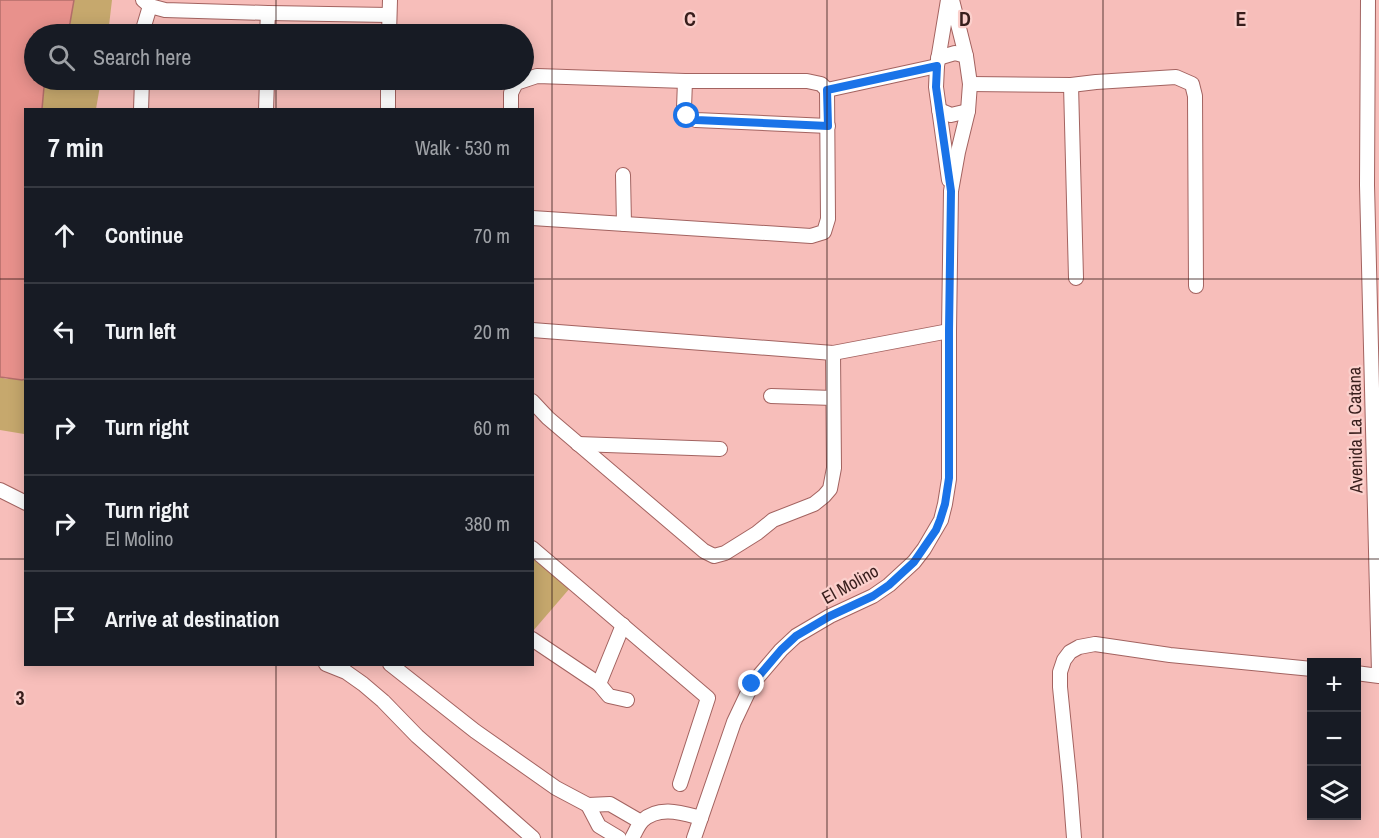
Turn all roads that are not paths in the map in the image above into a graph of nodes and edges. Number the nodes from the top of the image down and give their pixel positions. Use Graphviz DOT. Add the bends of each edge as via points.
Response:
graph roads {
  1 [pos="390,0"];
  2 [pos="950,0"];
  3 [pos="1368,0"];
  4 [pos="146,3"];
  5 [pos="268,13"];
  6 [pos="389,15"];
  7 [pos="144,24"];
  8 [pos="267,24"];
  9 [pos="389,24"];
  10 [pos="966,56"];
  11 [pos="937,62"];
  12 [pos="534,77"];
  13 [pos="685,81"];
  14 [pos="970,84"];
  15 [pos="1071,86"];
  16 [pos="141,90"];
  17 [pos="267,90"];
  18 [pos="388,90"];
  19 [pos="513,90"];
  20 [pos="827,90"];
  21 [pos="141,108"];
  22 [pos="266,108"];
  23 [pos="388,108"];
  24 [pos="511,108"];
  25 [pos="939,110"];
  26 [pos="968,111"];
  27 [pos="828,126"];
  28 [pos="623,175"];
  29 [pos="1373,186"];
  30 [pos="951,191"];
  31 [pos="534,218"];
  32 [pos="624,224"];
  33 [pos="1076,278"];
  34 [pos="1196,286"];
  35 [pos="534,330"];
  36 [pos="949,331"];
  37 [pos="833,353"];
  38 [pos="771,396"];
  39 [pos="833,398"];
  40 [pos="534,403"];
  41 [pos="578,444"];
  42 [pos="720,449"];
  43 [pos="0,490"];
  44 [pos="24,501"];
  45 [pos="534,550"];
  46 [pos="623,625"];
  47 [pos="534,640"];
  48 [pos="331,666"];
  49 [pos="393,666"];
  50 [pos="1307,669"];
  51 [pos="1361,674"];
  52 [pos="1379,675"];
  53 [pos="599,684"];
  54 [pos="627,700"];
  55 [pos="680,784"];
  56 [pos="588,805"];
  57 [pos="702,818"];
  58 [pos="641,822"];
  59 [pos="533,838"];
  60 [pos="619,838"];
  61 [pos="632,838"];
  62 [pos="694,838"];
  63 [pos="1074,838"];
  1 -- 6 [label="street"];
  2 -- 10 [label="street, El Molino"];
  2 -- 11 [label="street, El Molino"];
  3 -- 29 [label="street, Avenida La Catana"];
  4 -- 5 [label="street" via="165,10"];
  4 -- 7 [label="street"];
  5 -- 6 [label="street"];
  5 -- 8 [label="street"];
  6 -- 9 [label="street"];
  10 -- 11 [label="street" via="955,53"];
  10 -- 14 [label="street, El Molino"];
  11 -- 20 [label="street"];
  11 -- 25 [label="street, El Molino"];
  12 -- 13 [label="street"];
  13 -- 20 [label="street" via="807,81 821,84"];
  13 -- 27 [label="street" via="684,108 687,116 696,120"];
  14 -- 15 [label="street"];
  14 -- 26 [label="street, El Molino"];
  15 -- 33 [label="street"];
  15 -- 34 [label="street" via="1176,77 1192,84 1196,96"];
  16 -- 21 [label="street"];
  17 -- 22 [label="street"];
  18 -- 23 [label="street"];
  19 -- 24 [label="street"];
  20 -- 27 [label="street"];
  25 -- 26 [label="street" via="951,115"];
  25 -- 30 [label="street, El Molino"];
  26 -- 30 [label="street, El Molino"];
  27 -- 32 [label="street" via="828,219 824,232 812,236"];
  28 -- 32 [label="street"];
  29 -- 52 [label="street, Avenida La Catana"];
  30 -- 36 [label="street, El Molino"];
  31 -- 32 [label="street"];
  35 -- 37 [label="street"];
  36 -- 37 [label="street"];
  36 -- 57 [label="street, El Molino" via="949,478 936,530 914,562 889,585 805,630 768,663 752,684 734,722"];
  37 -- 39 [label="street"];
  38 -- 39 [label="street"];
  39 -- 41 [label="street" via="834,468 830,489 814,504 773,520 725,553 714,556"];
  40 -- 41 [label="street"];
  41 -- 42 [label="street"];
  43 -- 44 [label="street"];
  45 -- 46 [label="street"];
  46 -- 53 [label="street"];
  46 -- 55 [label="street" via="708,698"];
  47 -- 53 [label="street"];
  48 -- 59 [label="street" via="346,672 383,701"];
  49 -- 56 [label="street" via="475,731 556,788"];
  50 -- 63 [label="street" via="1095,644 1070,652 1060,672 1060,687"];
  51 -- 52 [label="street"];
  53 -- 54 [label="street" via="609,696"];
  56 -- 58 [label="street" via="610,804"];
  56 -- 60 [label="street" via="599,826"];
  57 -- 58 [label="street" via="670,811"];
  57 -- 62 [label="street, El Molino"];
  58 -- 61 [label="street"];
}
